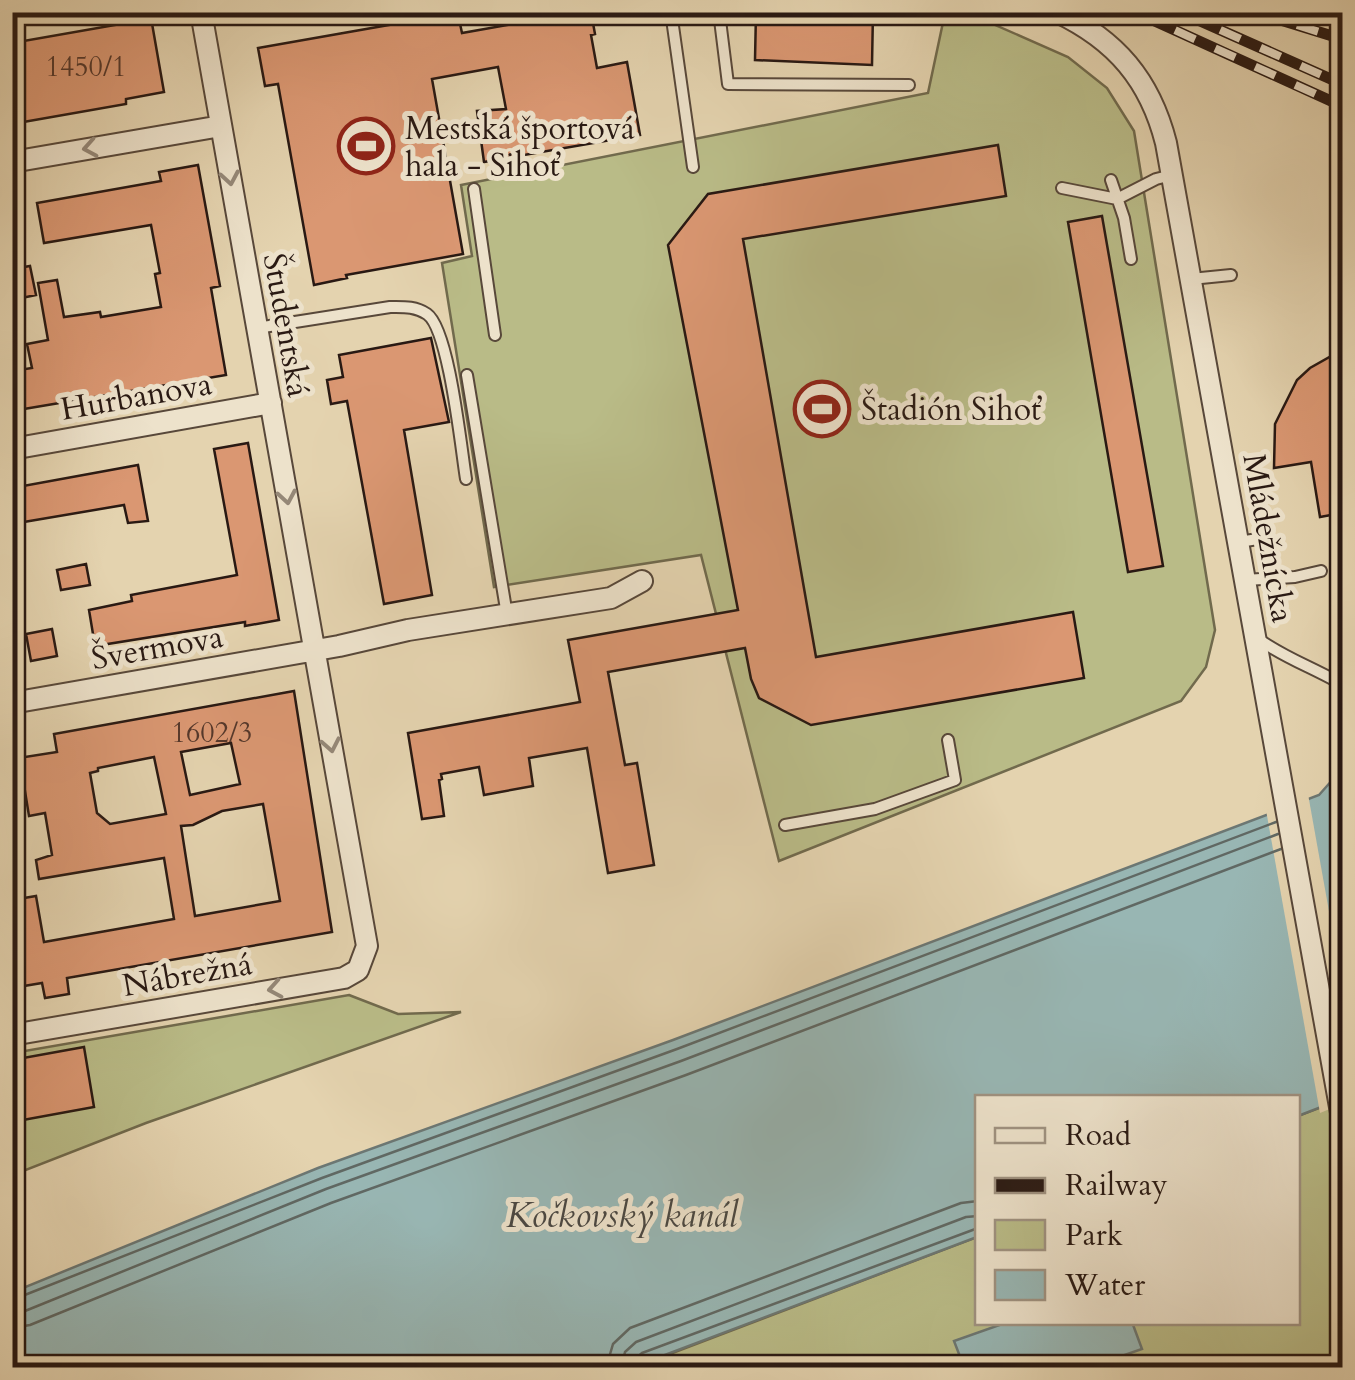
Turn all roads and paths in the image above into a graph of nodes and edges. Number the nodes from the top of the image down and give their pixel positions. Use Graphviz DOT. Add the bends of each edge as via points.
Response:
graph roads {
  1 [pos="201,12"];
  2 [pos="671,12"];
  3 [pos="719,12"];
  4 [pos="1058,12"];
  5 [pos="908,85"];
  6 [pos="220,126"];
  7 [pos="12,162"];
  8 [pos="693,167"];
  9 [pos="1172,175"];
  10 [pos="1111,180"];
  11 [pos="1062,188"];
  12 [pos="474,189"];
  13 [pos="1118,200"];
  14 [pos="1131,259"];
  15 [pos="1231,275"];
  16 [pos="1191,278"];
  17 [pos="257,328"];
  18 [pos="495,335"];
  19 [pos="467,375"];
  20 [pos="271,403"];
  21 [pos="12,449"];
  22 [pos="466,479"];
  23 [pos="1264,538"];
  24 [pos="1239,542"];
  25 [pos="1321,571"];
  26 [pos="1246,580"];
  27 [pos="642,581"];
  28 [pos="507,616"];
  29 [pos="1256,637"];
  30 [pos="313,649"];
  31 [pos="1342,681"];
  32 [pos="12,703"];
  33 [pos="948,740"];
  34 [pos="785,825"];
  35 [pos="364,960"];
  36 [pos="12,1036"];
  37 [pos="1342,1118"];
  1 -- 6 [label="street, Študentská"];
  2 -- 8 [label="lane"];
  3 -- 5 [label="lane" via="728,84"];
  4 -- 9 [label="street, Mládežnícka" via="1108,42 1140,77 1160,120"];
  6 -- 7 [label="street, one-way"];
  6 -- 17 [label="street, Študentská, one-way"];
  9 -- 13 [label="lane"];
  9 -- 16 [label="street, Mládežnícka"];
  10 -- 13 [label="lane"];
  11 -- 13 [label="lane"];
  12 -- 18 [label="lane"];
  13 -- 14 [label="lane"];
  15 -- 16 [label="lane"];
  16 -- 24 [label="street, Mládežnícka"];
  17 -- 20 [label="street, Študentská"];
  17 -- 22 [label="lane" via="390,307 411,306 430,316 442,337"];
  19 -- 28 [label="lane"];
  20 -- 21 [label="street, Hurbanova"];
  20 -- 30 [label="street, Študentská, one-way"];
  23 -- 24 [label="lane"];
  24 -- 26 [label="street, Mládežnícka"];
  25 -- 26 [label="lane"];
  26 -- 29 [label="street, Mládežnícka"];
  27 -- 28 [label="street" via="610,598"];
  28 -- 30 [label="street"];
  29 -- 31 [label="lane" via="1278,654"];
  29 -- 37 [label="street, Mládežnícka"];
  30 -- 32 [label="street, Švermova"];
  30 -- 35 [label="street, Študentská, one-way" via="366,930"];
  33 -- 34 [label="lane" via="955,780 875,808"];
  35 -- 36 [label="street, Nábrežná, one-way" via="344,978"];
}
